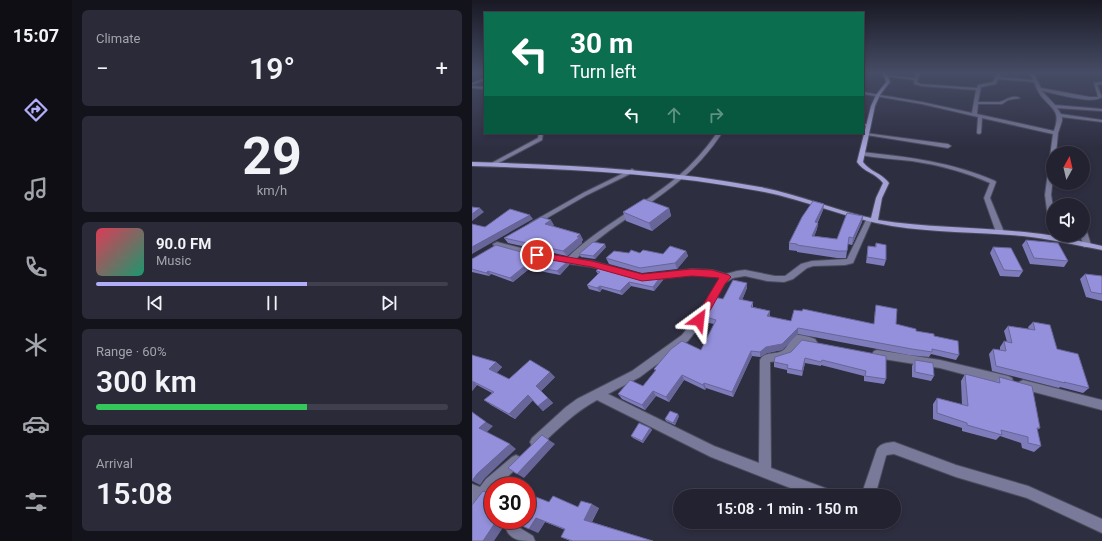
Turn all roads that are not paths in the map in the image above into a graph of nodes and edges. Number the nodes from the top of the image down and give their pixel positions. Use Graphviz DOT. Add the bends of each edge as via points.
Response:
graph roads {
  1 [pos="877,97"];
  2 [pos="889,97"];
  3 [pos="976,97"];
  4 [pos="1046,97"];
  5 [pos="1082,97"];
  6 [pos="1100,97"];
  7 [pos="1018,98"];
  8 [pos="1090,98"];
  9 [pos="977,103"];
  10 [pos="1102,103"];
  11 [pos="1054,106"];
  12 [pos="1102,110"];
  13 [pos="974,115"];
  14 [pos="1059,115"];
  15 [pos="980,116"];
  16 [pos="1102,121"];
  17 [pos="866,125"];
  18 [pos="979,133"];
  19 [pos="1056,133"];
  20 [pos="539,134"];
  21 [pos="719,134"];
  22 [pos="868,134"];
  23 [pos="948,146"];
  24 [pos="1054,146"];
  25 [pos="862,154"];
  26 [pos="472,164"];
  27 [pos="491,165"];
  28 [pos="632,171"];
  29 [pos="681,177"];
  30 [pos="871,220"];
  31 [pos="524,228"];
  32 [pos="1000,232"];
  33 [pos="1046,236"];
  34 [pos="1075,242"];
  35 [pos="1085,242"];
  36 [pos="497,244"];
  37 [pos="1086,245"];
  38 [pos="1102,248"];
  39 [pos="570,260"];
  40 [pos="726,277"];
  41 [pos="823,344"];
  42 [pos="866,352"];
  43 [pos="598,395"];
  44 [pos="1102,405"];
  45 [pos="765,471"];
  46 [pos="501,477"];
  47 [pos="810,489"];
  48 [pos="870,489"];
  49 [pos="477,493"];
  50 [pos="472,507"];
  51 [pos="1102,526"];
  52 [pos="513,529"];
  53 [pos="528,541"];
  1 -- 17 [label="main road"];
  2 -- 13 [label="street"];
  3 -- 9 [label="street"];
  4 -- 11 [label="street"];
  5 -- 8 [label="street"];
  6 -- 8 [label="street"];
  7 -- 9 [label="street" via="1007,99 1002,103"];
  8 -- 10 [label="street"];
  9 -- 13 [label="street"];
  11 -- 12 [label="street"];
  11 -- 14 [label="street"];
  13 -- 15 [label="street"];
  14 -- 16 [label="street"];
  14 -- 19 [label="street"];
  15 -- 18 [label="street"];
  15 -- 19 [label="street"];
  17 -- 22 [label="main road"];
  19 -- 24 [label="street"];
  20 -- 27 [label="street" via="541,138 538,141"];
  21 -- 29 [label="street" via="705,154"];
  22 -- 23 [label="street"];
  22 -- 25 [label="main road"];
  25 -- 30 [label="main road" via="860,164 886,183"];
  25 -- 32 [label="street" via="939,164 991,181 993,184 987,198"];
  26 -- 27 [label="main road"];
  27 -- 28 [label="main road"];
  28 -- 29 [label="main road"];
  28 -- 31 [label="street"];
  29 -- 30 [label="main road" via="777,193"];
  29 -- 39 [label="street" via="589,242"];
  30 -- 32 [label="main road" via="934,230"];
  30 -- 40 [label="street" via="850,261 806,265 783,280 744,273"];
  32 -- 33 [label="main road"];
  34 -- 37 [label="main road"];
  35 -- 37 [label="street"];
  36 -- 39 [label="street" via="549,258"];
  37 -- 38 [label="main road"];
  39 -- 40 [label="street" via="642,278 692,272"];
  40 -- 43 [label="street" via="685,338 636,374"];
  41 -- 45 [label="street" via="797,339 793,349 785,355 765,360"];
  42 -- 44 [label="street" via="940,364"];
  43 -- 45 [label="street" via="711,451"];
  43 -- 46 [label="street" via="562,416"];
  45 -- 47 [label="street"];
  48 -- 51 [label="street" via="881,453 884,449 894,448 956,471 1028,492"];
  49 -- 50 [label="street"];
  52 -- 53 [label="street"];
}
